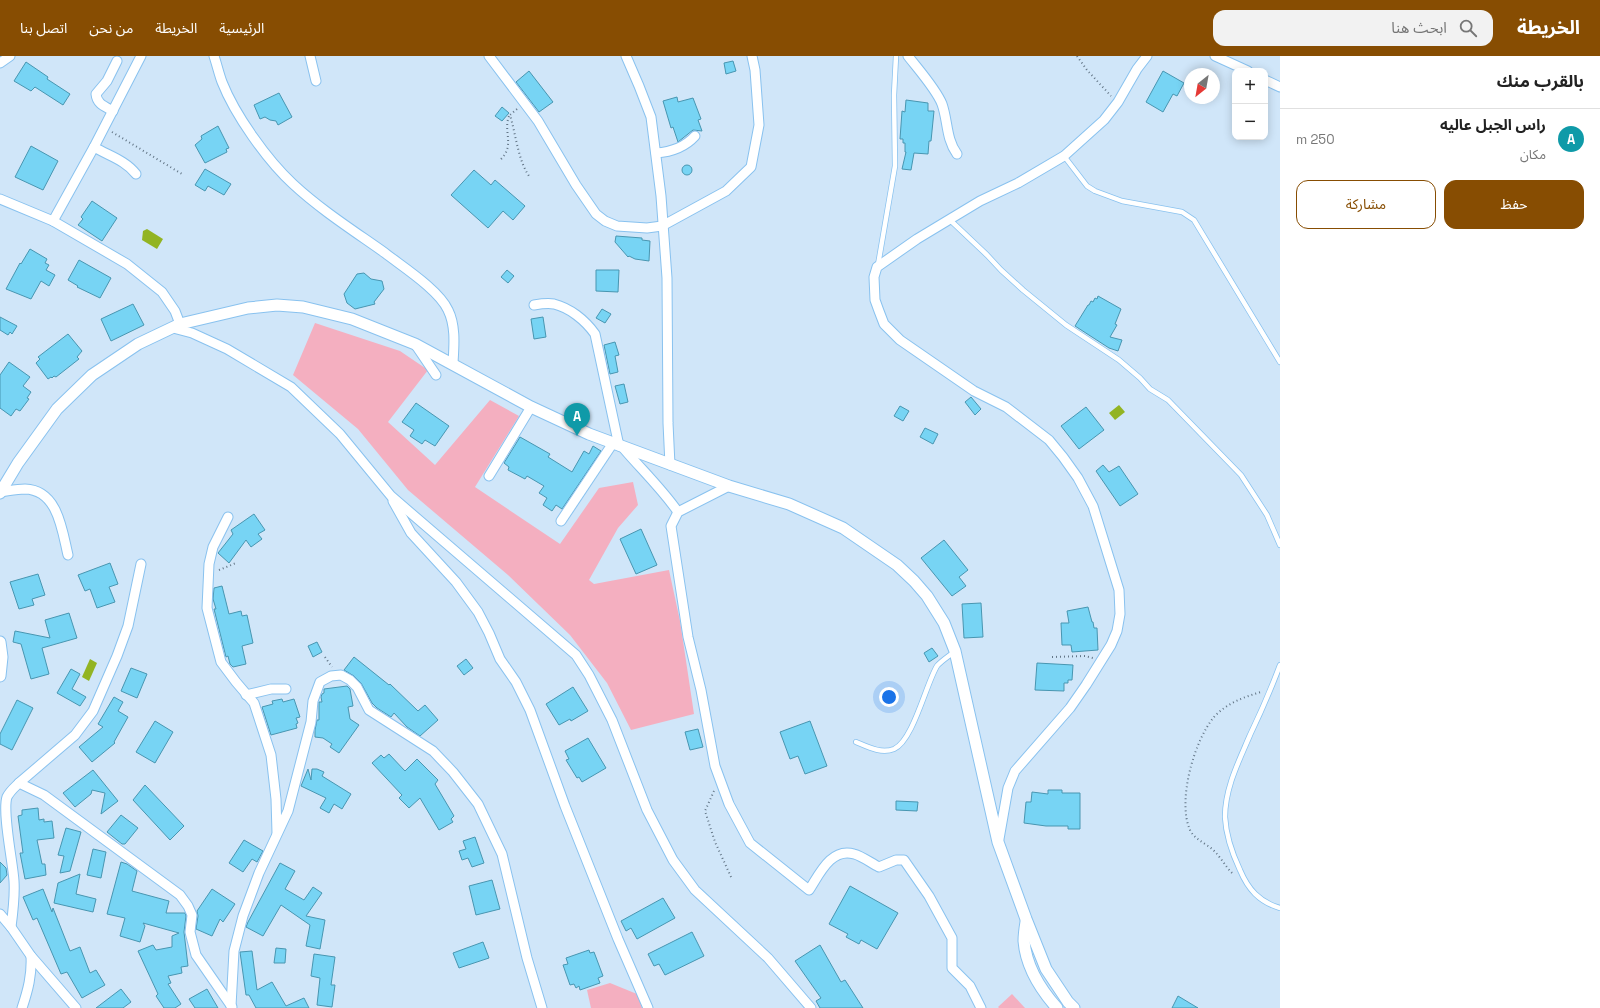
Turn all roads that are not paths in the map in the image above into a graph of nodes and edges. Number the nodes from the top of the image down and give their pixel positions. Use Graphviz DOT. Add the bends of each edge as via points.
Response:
graph roads {
  1 [pos="10,56"];
  2 [pos="141,56"];
  3 [pos="214,56"];
  4 [pos="310,56"];
  5 [pos="489,56"];
  6 [pos="626,56"];
  7 [pos="752,56"];
  8 [pos="896,56"];
  9 [pos="908,56"];
  10 [pos="1147,56"];
  11 [pos="1215,56"];
  12 [pos="117,60"];
  13 [pos="0,63"];
  14 [pos="1241,68"];
  15 [pos="316,81"];
  16 [pos="1268,81"];
  17 [pos="1280,87"];
  18 [pos="113,111"];
  19 [pos="695,136"];
  20 [pos="94,147"];
  21 [pos="656,153"];
  22 [pos="957,154"];
  23 [pos="1064,156"];
  24 [pos="136,174"];
  25 [pos="0,199"];
  26 [pos="949,219"];
  27 [pos="53,221"];
  28 [pos="662,226"];
  29 [pos="877,267"];
  30 [pos="534,304"];
  31 [pos="177,326"];
  32 [pos="415,344"];
  33 [pos="1280,362"];
  34 [pos="453,364"];
  35 [pos="436,375"];
  36 [pos="531,407"];
  37 [pos="619,446"];
  38 [pos="670,465"];
  39 [pos="489,476"];
  40 [pos="729,486"];
  41 [pos="0,493"];
  42 [pos="391,496"];
  43 [pos="678,512"];
  44 [pos="228,517"];
  45 [pos="561,521"];
  46 [pos="1280,546"];
  47 [pos="68,555"];
  48 [pos="141,564"];
  49 [pos="0,642"];
  50 [pos="955,651"];
  51 [pos="1280,665"];
  52 [pos="0,676"];
  53 [pos="286,689"];
  54 [pos="246,695"];
  55 [pos="856,742"];
  56 [pos="19,783"];
  57 [pos="277,836"];
  58 [pos="998,842"];
  59 [pos="1280,908"];
  60 [pos="0,914"];
  61 [pos="1026,919"];
  62 [pos="11,927"];
  63 [pos="31,956"];
  64 [pos="232,1007"];
  65 [pos="22,1008"];
  66 [pos="76,1008"];
  67 [pos="542,1008"];
  68 [pos="648,1008"];
  69 [pos="811,1008"];
  70 [pos="981,1008"];
  71 [pos="1057,1008"];
  72 [pos="1074,1008"];
  1 -- 13 [label="street"];
  2 -- 18 [label="street"];
  3 -- 34 [label="street" via="223,83 238,113 265,153 292,183 414,274 448,309 453,324"];
  4 -- 15 [label="street"];
  5 -- 28 [label="street" via="538,121 596,214 605,222 625,228"];
  6 -- 21 [label="street" via="651,117"];
  7 -- 28 [label="street" via="759,125 751,167 726,191"];
  8 -- 29 [label="lane" via="895,166"];
  9 -- 22 [label="street" via="941,102 947,132"];
  10 -- 23 [label="street" via="1104,120"];
  11 -- 14 [label="street"];
  12 -- 18 [label="street" via="107,81 96,94 102,105"];
  16 -- 17 [label="street"];
  18 -- 20 [label="street"];
  19 -- 21 [label="street" via="689,142 672,150"];
  20 -- 24 [label="street" via="111,157 118,158"];
  20 -- 27 [label="street"];
  21 -- 28 [label="street"];
  23 -- 26 [label="street"];
  23 -- 33 [label="lane" via="1087,186 1094,191 1122,201 1182,212 1194,220"];
  25 -- 27 [label="street"];
  26 -- 29 [label="street"];
  26 -- 46 [label="lane" via="1023,290 1066,325 1119,360 1150,389 1168,400 1241,475 1267,515"];
  27 -- 31 [label="street" via="127,264 162,292 175,311"];
  28 -- 38 [label="street" via="667,278"];
  29 -- 58 [label="street" via="874,288 878,312 884,324 900,340 930,362 974,391 1006,407 1034,428 1058,451 1078,478 1093,506 1119,590 1120,614 1111,645 1070,708 1015,771 1008,788"];
  30 -- 37 [label="street" via="552,304 566,309 589,325 595,334"];
  31 -- 32 [label="street" via="248,308 278,305 303,307 352,319"];
  31 -- 41 [label="street" via="138,344 92,375 57,409"];
  31 -- 42 [label="street" via="227,349 291,387 340,434"];
  32 -- 34 [label="street"];
  32 -- 35 [label="street"];
  34 -- 36 [label="street"];
  36 -- 37 [label="street"];
  36 -- 39 [label="street"];
  37 -- 38 [label="street"];
  37 -- 43 [label="street"];
  37 -- 45 [label="street"];
  38 -- 40 [label="street"];
  40 -- 43 [label="street"];
  40 -- 50 [label="street" via="789,504 843,528 896,564 927,596 944,623"];
  41 -- 47 [label="street" via="25,489 44,494 59,517"];
  42 -- 68 [label="street" via="411,533 456,582 478,612 500,659 516,682 530,710 567,813"];
  42 -- 69 [label="street" via="576,655 590,675 612,720 647,810 673,860 694,890 768,958"];
  43 -- 70 [label="street" via="671,526 688,637 715,766 729,804 750,843 809,890 829,860 842,854 854,854 879,867 896,860 904,860 929,896 952,938 952,968 970,986"];
  44 -- 54 [label="street" via="213,546 206,608 221,662"];
  48 -- 56 [label="street" via="128,626 93,711 75,736"];
  49 -- 52 [label="street"];
  50 -- 55 [label="lane" via="938,665 906,736 896,748 877,750"];
  50 -- 58 [label="street"];
  51 -- 59 [label="lane" via="1235,773 1228,793 1225,816 1233,854 1243,877 1259,898 1269,905"];
  53 -- 54 [label="street" via="271,688"];
  54 -- 57 [label="street" via="254,703 271,755"];
  56 -- 62 [label="street" via="7,798 6,814 14,881"];
  56 -- 64 [label="street" via="44,795 180,895 192,915 190,932 196,955"];
  57 -- 64 [label="street" via="259,873 243,916 234,951"];
  57 -- 67 [label="street" via="288,811 311,722 312,701 320,682 331,676 341,675 357,687 369,710 433,751 478,804 502,854"];
  58 -- 61 [label="street"];
  60 -- 62 [label="street"];
  61 -- 71 [label="street" via="1024,940 1027,958 1036,978"];
  61 -- 72 [label="street" via="1046,969"];
  62 -- 63 [label="street"];
  63 -- 65 [label="street" via="30,983"];
  63 -- 66 [label="street"];
}
